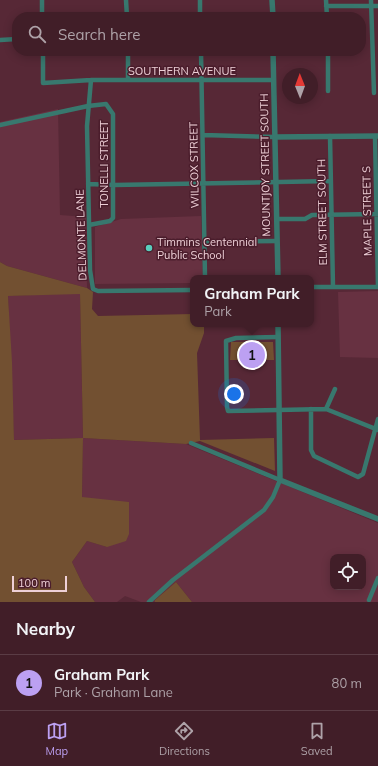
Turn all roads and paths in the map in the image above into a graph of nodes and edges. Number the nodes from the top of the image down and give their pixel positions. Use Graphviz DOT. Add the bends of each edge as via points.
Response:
graph roads {
  1 [pos="42,0"];
  2 [pos="126,0"];
  3 [pos="200,0"];
  4 [pos="272,0"];
  5 [pos="326,0"];
  6 [pos="372,0"];
  7 [pos="326,6"];
  8 [pos="372,6"];
  9 [pos="378,6"];
  10 [pos="42,12"];
  11 [pos="127,12"];
  12 [pos="200,12"];
  13 [pos="273,12"];
  14 [pos="326,12"];
  15 [pos="12,39"];
  16 [pos="0,40"];
  17 [pos="43,56"];
  18 [pos="128,56"];
  19 [pos="201,56"];
  20 [pos="273,56"];
  21 [pos="328,56"];
  22 [pos="91,80"];
  23 [pos="128,80"];
  24 [pos="273,80"];
  25 [pos="202,81"];
  26 [pos="328,91"];
  27 [pos="374,93"];
  28 [pos="88,106"];
  29 [pos="0,125"];
  30 [pos="203,135"];
  31 [pos="330,136"];
  32 [pos="377,136"];
  33 [pos="275,137"];
  34 [pos="331,181"];
  35 [pos="274,182"];
  36 [pos="88,184"];
  37 [pos="204,184"];
  38 [pos="114,185"];
  39 [pos="331,214"];
  40 [pos="377,214"];
  41 [pos="277,219"];
  42 [pos="89,225"];
  43 [pos="277,241"];
  44 [pos="205,242"];
  45 [pos="205,275"];
  46 [pos="278,275"];
  47 [pos="378,286"];
  48 [pos="314,287"];
  49 [pos="333,287"];
  50 [pos="190,290"];
  51 [pos="278,327"];
  52 [pos="278,337"];
  53 [pos="335,389"];
  54 [pos="311,409"];
  55 [pos="326,409"];
  56 [pos="280,410"];
  57 [pos="378,419"];
  58 [pos="377,429"];
  59 [pos="191,443"];
  60 [pos="280,480"];
  61 [pos="378,519"];
  62 [pos="378,578"];
  63 [pos="369,600"];
  64 [pos="149,602"];
  1 -- 10 [label="street"];
  2 -- 11 [label="street"];
  3 -- 12 [label="street"];
  4 -- 13 [label="street"];
  5 -- 7 [label="street"];
  6 -- 8 [label="street"];
  7 -- 8 [label="street"];
  7 -- 14 [label="street"];
  8 -- 9 [label="street"];
  8 -- 27 [label="street"];
  15 -- 16 [label="street"];
  17 -- 22 [label="street, SOUTHERN AVENUE" via="43,83"];
  18 -- 23 [label="street"];
  19 -- 25 [label="street, WILCOX STREET"];
  20 -- 24 [label="street, MOUNTJOY STREET SOUTH"];
  21 -- 26 [label="street"];
  22 -- 23 [label="street, SOUTHERN AVENUE"];
  22 -- 28 [label="street, DELMONTE LANE"];
  23 -- 25 [label="street, SOUTHERN AVENUE"];
  24 -- 25 [label="street, SOUTHERN AVENUE"];
  24 -- 33 [label="street, MOUNTJOY STREET SOUTH"];
  25 -- 30 [label="street, WILCOX STREET"];
  28 -- 29 [label="street"];
  28 -- 36 [label="street, DELMONTE LANE"];
  28 -- 38 [label="street, TONELLI STREET" via="106,104 112,114"];
  30 -- 33 [label="street"];
  30 -- 37 [label="street, WILCOX STREET"];
  31 -- 32 [label="street"];
  31 -- 33 [label="street"];
  31 -- 34 [label="street, ELM STREET SOUTH"];
  32 -- 40 [label="street, MAPLE STREET S"];
  33 -- 35 [label="street, MOUNTJOY STREET SOUTH"];
  34 -- 35 [label="street"];
  34 -- 39 [label="street, ELM STREET SOUTH"];
  35 -- 37 [label="street"];
  35 -- 41 [label="street, MOUNTJOY STREET SOUTH"];
  36 -- 38 [label="street"];
  36 -- 42 [label="street, DELMONTE LANE"];
  37 -- 38 [label="street"];
  37 -- 44 [label="street, WILCOX STREET"];
  38 -- 42 [label="street, TONELLI STREET" via="113,218 110,221"];
  39 -- 40 [label="street"];
  39 -- 41 [label="street" via="312,215 305,219"];
  39 -- 49 [label="street, ELM STREET SOUTH"];
  40 -- 47 [label="street, MAPLE STREET S"];
  41 -- 43 [label="street, MOUNTJOY STREET SOUTH"];
  42 -- 50 [label="street, DELMONTE LANE" via="93,289"];
  43 -- 44 [label="street"];
  43 -- 46 [label="street, MOUNTJOY STREET SOUTH"];
  44 -- 45 [label="street, WILCOX STREET"];
  47 -- 49 [label="street"];
  48 -- 49 [label="street"];
  51 -- 52 [label="street"];
  52 -- 56 [label="street"];
  52 -- 56 [label="street" via="228,339 225,346 228,411"];
  53 -- 55 [label="street"];
  54 -- 55 [label="street"];
  54 -- 56 [label="street"];
  54 -- 58 [label="street" via="311,450 314,456 358,477 363,474"];
  55 -- 58 [label="street"];
  56 -- 60 [label="street"];
  57 -- 58 [label="street"];
  59 -- 60 [label="street"];
  60 -- 61 [label="street"];
  60 -- 64 [label="street" via="264,510 173,580"];
  62 -- 63 [label="street"];
}
